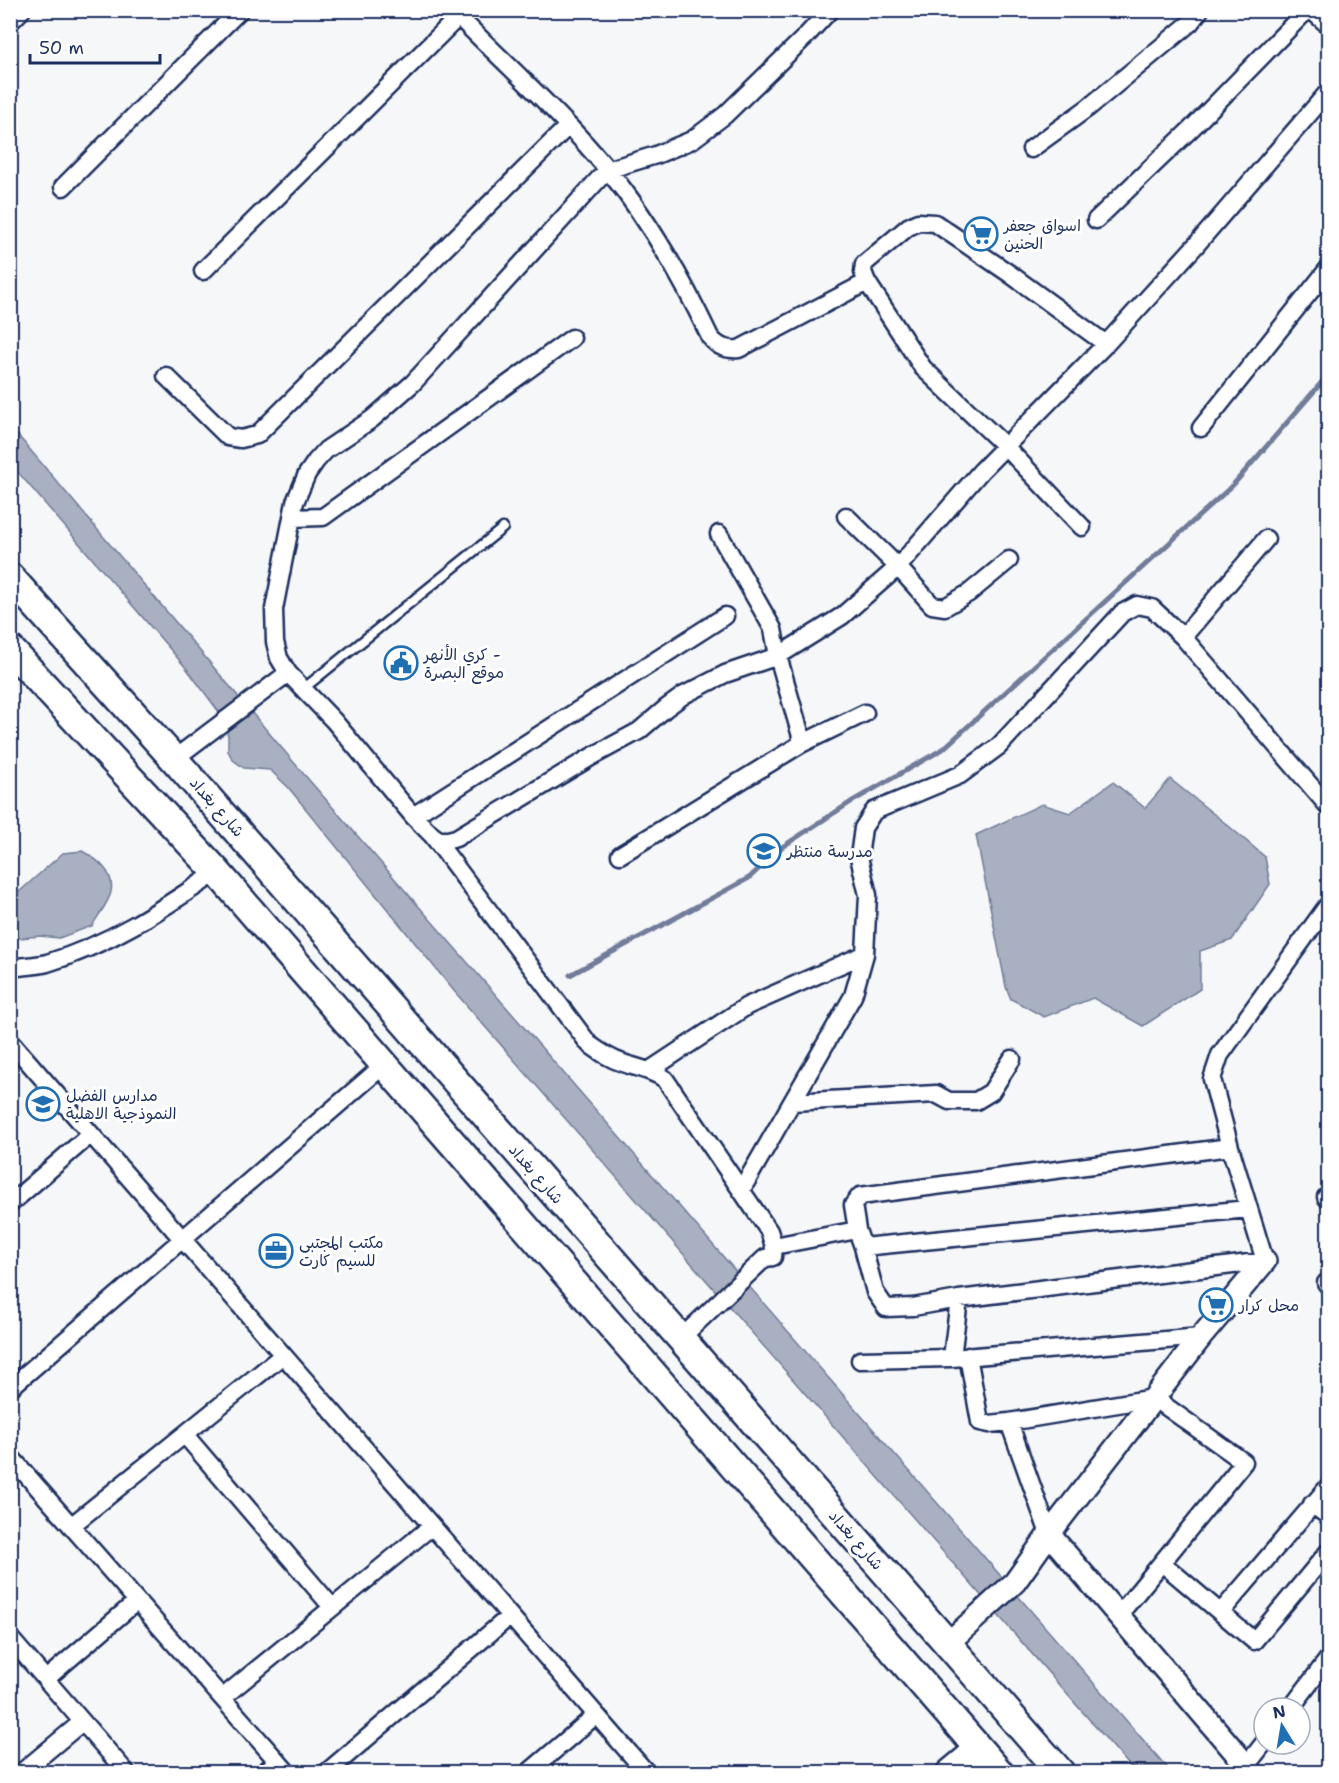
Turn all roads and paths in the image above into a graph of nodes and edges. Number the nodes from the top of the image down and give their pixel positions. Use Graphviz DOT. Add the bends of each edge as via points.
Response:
graph roads {
  1 [pos="22,10"];
  2 [pos="240,10"];
  3 [pos="830,10"];
  4 [pos="1200,10"];
  5 [pos="1309,10"];
  6 [pos="455,14"];
  7 [pos="10,22"];
  8 [pos="1329,25"];
  9 [pos="1329,92"];
  10 [pos="568,126"];
  11 [pos="1031,149"];
  12 [pos="608,170"];
  13 [pos="63,187"];
  14 [pos="1096,220"];
  15 [pos="1329,269"];
  16 [pos="203,271"];
  17 [pos="867,282"];
  18 [pos="572,338"];
  19 [pos="1106,344"];
  20 [pos="166,376"];
  21 [pos="1201,428"];
  22 [pos="1005,446"];
  23 [pos="846,516"];
  24 [pos="292,518"];
  25 [pos="1082,527"];
  26 [pos="503,528"];
  27 [pos="719,534"];
  28 [pos="1266,539"];
  29 [pos="1009,560"];
  30 [pos="898,567"];
  31 [pos="10,577"];
  32 [pos="725,616"];
  33 [pos="1182,637"];
  34 [pos="10,649"];
  35 [pos="778,656"];
  36 [pos="288,673"];
  37 [pos="302,689"];
  38 [pos="865,713"];
  39 [pos="801,744"];
  40 [pos="174,759"];
  41 [pos="1329,806"];
  42 [pos="413,816"];
  43 [pos="432,835"];
  44 [pos="620,855"];
  45 [pos="217,872"];
  46 [pos="1329,905"];
  47 [pos="865,954"];
  48 [pos="10,968"];
  49 [pos="10,1041"];
  50 [pos="1012,1059"];
  51 [pos="384,1065"];
  52 [pos="651,1070"];
  53 [pos="792,1102"];
  54 [pos="91,1134"];
  55 [pos="1230,1147"];
  56 [pos="742,1189"];
  57 [pos="10,1203"];
  58 [pos="1248,1209"];
  59 [pos="856,1230"];
  60 [pos="183,1239"];
  61 [pos="863,1247"];
  62 [pos="770,1252"];
  63 [pos="1265,1260"];
  64 [pos="959,1299"];
  65 [pos="690,1331"];
  66 [pos="1201,1337"];
  67 [pos="283,1355"];
  68 [pos="960,1357"];
  69 [pos="860,1360"];
  70 [pos="10,1388"];
  71 [pos="1154,1398"];
  72 [pos="1009,1422"];
  73 [pos="184,1435"];
  74 [pos="10,1456"];
  75 [pos="1329,1487"];
  76 [pos="1312,1504"];
  77 [pos="1329,1516"];
  78 [pos="71,1526"];
  79 [pos="432,1526"];
  80 [pos="1049,1534"];
  81 [pos="1329,1552"];
  82 [pos="1162,1563"];
  83 [pos="137,1601"];
  84 [pos="332,1607"];
  85 [pos="1221,1612"];
  86 [pos="510,1616"];
  87 [pos="1118,1616"];
  88 [pos="10,1638"];
  89 [pos="947,1644"];
  90 [pos="1328,1659"];
  91 [pos="46,1679"];
  92 [pos="1300,1696"];
  93 [pos="222,1698"];
  94 [pos="596,1715"];
  95 [pos="82,1722"];
  96 [pos="978,1748"];
  97 [pos="1256,1756"];
  98 [pos="276,1769"];
  99 [pos="1249,1769"];
  100 [pos="997,1772"];
  101 [pos="22,1773"];
  102 [pos="126,1773"];
  103 [pos="327,1773"];
  104 [pos="529,1773"];
  105 [pos="646,1773"];
  106 [pos="948,1773"];
  107 [pos="1060,1773"];
  1 -- 7 [label="street"];
  2 -- 13 [label="street"];
  3 -- 12 [label="street" via="725,115 692,140"];
  4 -- 11 [label="street" via="1190,23 1089,107"];
  5 -- 8 [label="street"];
  5 -- 14 [label="street"];
  6 -- 10 [label="street"];
  6 -- 16 [label="street"];
  9 -- 19 [label="street"];
  10 -- 12 [label="street"];
  10 -- 20 [label="street" via="256,435 228,437"];
  12 -- 17 [label="street" via="678,273 710,337 722,348 739,349"];
  12 -- 24 [label="street" via="413,382 316,461 300,488"];
  15 -- 21 [label="street"];
  17 -- 19 [label="street" via="864,264 908,227 918,222 935,223"];
  17 -- 22 [label="street" via="923,368"];
  18 -- 24 [label="street" via="323,517"];
  19 -- 22 [label="street"];
  22 -- 25 [label="street"];
  22 -- 30 [label="street"];
  23 -- 30 [label="street"];
  24 -- 36 [label="street" via="274,609 275,642"];
  26 -- 37 [label="lane"];
  27 -- 35 [label="street" via="773,628"];
  28 -- 33 [label="street"];
  29 -- 30 [label="street" via="945,607 932,605"];
  30 -- 35 [label="street" via="842,616"];
  31 -- 40 [label="highway, شارع بغداد"];
  32 -- 42 [label="street"];
  33 -- 41 [label="street"];
  33 -- 47 [label="street" via="1152,608 1137,605 1122,613 999,746 960,775 874,811 863,828 859,857 868,895"];
  34 -- 45 [label="highway"];
  35 -- 39 [label="street"];
  35 -- 43 [label="street" via="725,674 694,690 639,731 456,838 440,840"];
  36 -- 37 [label="street"];
  36 -- 40 [label="street"];
  37 -- 42 [label="street" via="334,721"];
  38 -- 39 [label="street"];
  39 -- 44 [label="street"];
  40 -- 65 [label="highway, شارع بغداد"];
  42 -- 43 [label="street"];
  43 -- 52 [label="street" via="589,1044 624,1064"];
  45 -- 48 [label="street" via="151,916 102,942 45,963"];
  45 -- 51 [label="highway"];
  46 -- 55 [label="street" via="1220,1055 1212,1079"];
  47 -- 52 [label="street" via="747,1006"];
  47 -- 53 [label="street" via="853,996"];
  49 -- 54 [label="street"];
  50 -- 53 [label="street" via="991,1092 976,1101 949,1101 936,1094"];
  51 -- 60 [label="street"];
  51 -- 96 [label="highway"];
  52 -- 56 [label="street" via="665,1079"];
  53 -- 56 [label="street"];
  54 -- 57 [label="street"];
  54 -- 60 [label="street"];
  55 -- 58 [label="street"];
  55 -- 59 [label="street" via="860,1196 853,1205"];
  56 -- 62 [label="street" via="769,1231"];
  58 -- 61 [label="street"];
  58 -- 63 [label="street"];
  59 -- 61 [label="street"];
  59 -- 62 [label="street"];
  60 -- 67 [label="street"];
  60 -- 70 [label="street"];
  61 -- 64 [label="street" via="875,1293 886,1308"];
  62 -- 65 [label="street"];
  63 -- 64 [label="street"];
  63 -- 66 [label="street"];
  64 -- 68 [label="street"];
  65 -- 89 [label="highway, شارع بغداد"];
  66 -- 68 [label="street"];
  66 -- 71 [label="street"];
  67 -- 73 [label="street"];
  67 -- 79 [label="street"];
  68 -- 69 [label="street"];
  68 -- 72 [label="street" via="980,1422"];
  71 -- 72 [label="street"];
  71 -- 80 [label="street"];
  71 -- 82 [label="street" via="1244,1462"];
  72 -- 80 [label="street"];
  73 -- 78 [label="street"];
  73 -- 84 [label="street"];
  74 -- 78 [label="street"];
  75 -- 76 [label="street"];
  76 -- 77 [label="street"];
  76 -- 85 [label="street"];
  78 -- 83 [label="street"];
  79 -- 84 [label="street"];
  79 -- 86 [label="street"];
  80 -- 87 [label="street"];
  80 -- 89 [label="street" via="1015,1582"];
  81 -- 85 [label="street" via="1254,1641"];
  82 -- 85 [label="street"];
  82 -- 87 [label="street"];
  83 -- 91 [label="street"];
  83 -- 93 [label="street"];
  84 -- 93 [label="street"];
  86 -- 94 [label="street"];
  86 -- 103 [label="street"];
  87 -- 99 [label="street"];
  88 -- 91 [label="street"];
  89 -- 107 [label="highway, شارع بغداد"];
  90 -- 92 [label="street"];
  91 -- 95 [label="street"];
  93 -- 98 [label="street"];
  94 -- 104 [label="street"];
  94 -- 105 [label="street"];
  95 -- 101 [label="street"];
  95 -- 102 [label="street"];
  96 -- 100 [label="highway"];
  96 -- 106 [label="main road"];
  97 -- 99 [label="street"];
}
